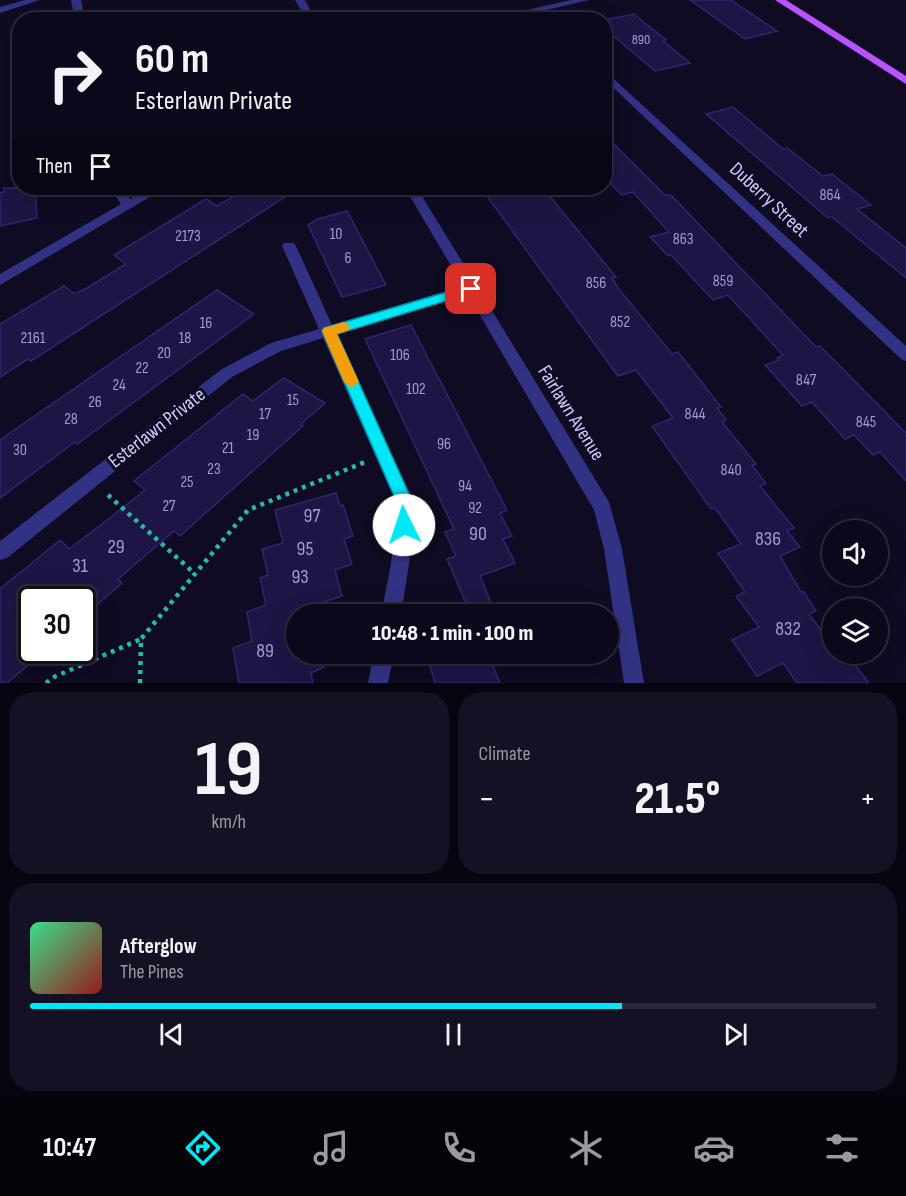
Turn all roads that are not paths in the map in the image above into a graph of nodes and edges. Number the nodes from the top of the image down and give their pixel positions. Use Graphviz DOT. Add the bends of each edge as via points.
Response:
graph roads {
  1 [pos="35,0"];
  2 [pos="584,0"];
  3 [pos="780,0"];
  4 [pos="534,4"];
  5 [pos="0,10"];
  6 [pos="510,12"];
  7 [pos="612,80"];
  8 [pos="906,81"];
  9 [pos="121,195"];
  10 [pos="146,195"];
  11 [pos="415,195"];
  12 [pos="128,205"];
  13 [pos="289,246"];
  14 [pos="0,280"];
  15 [pos="471,289"];
  16 [pos="329,331"];
  17 [pos="906,355"];
  18 [pos="0,552"];
  19 [pos="393,604"];
  20 [pos="382,664"];
  21 [pos="378,683"];
  22 [pos="634,683"];
  1 -- 5 [label="street"];
  2 -- 4 [label="street"];
  3 -- 8 [label="main road"];
  4 -- 6 [label="street"];
  7 -- 17 [label="street, Duberry Street"];
  9 -- 12 [label="street"];
  10 -- 12 [label="street"];
  11 -- 15 [label="street, Fairlawn Avenue"];
  12 -- 14 [label="street"];
  13 -- 16 [label="street"];
  15 -- 16 [label="street, Esterlawn Private"];
  15 -- 22 [label="street, Fairlawn Avenue" via="603,508 612,538"];
  16 -- 18 [label="street, Esterlawn Private" via="276,347 227,373"];
  16 -- 19 [label="street" via="406,505"];
  20 -- 21 [label="street"];
}
